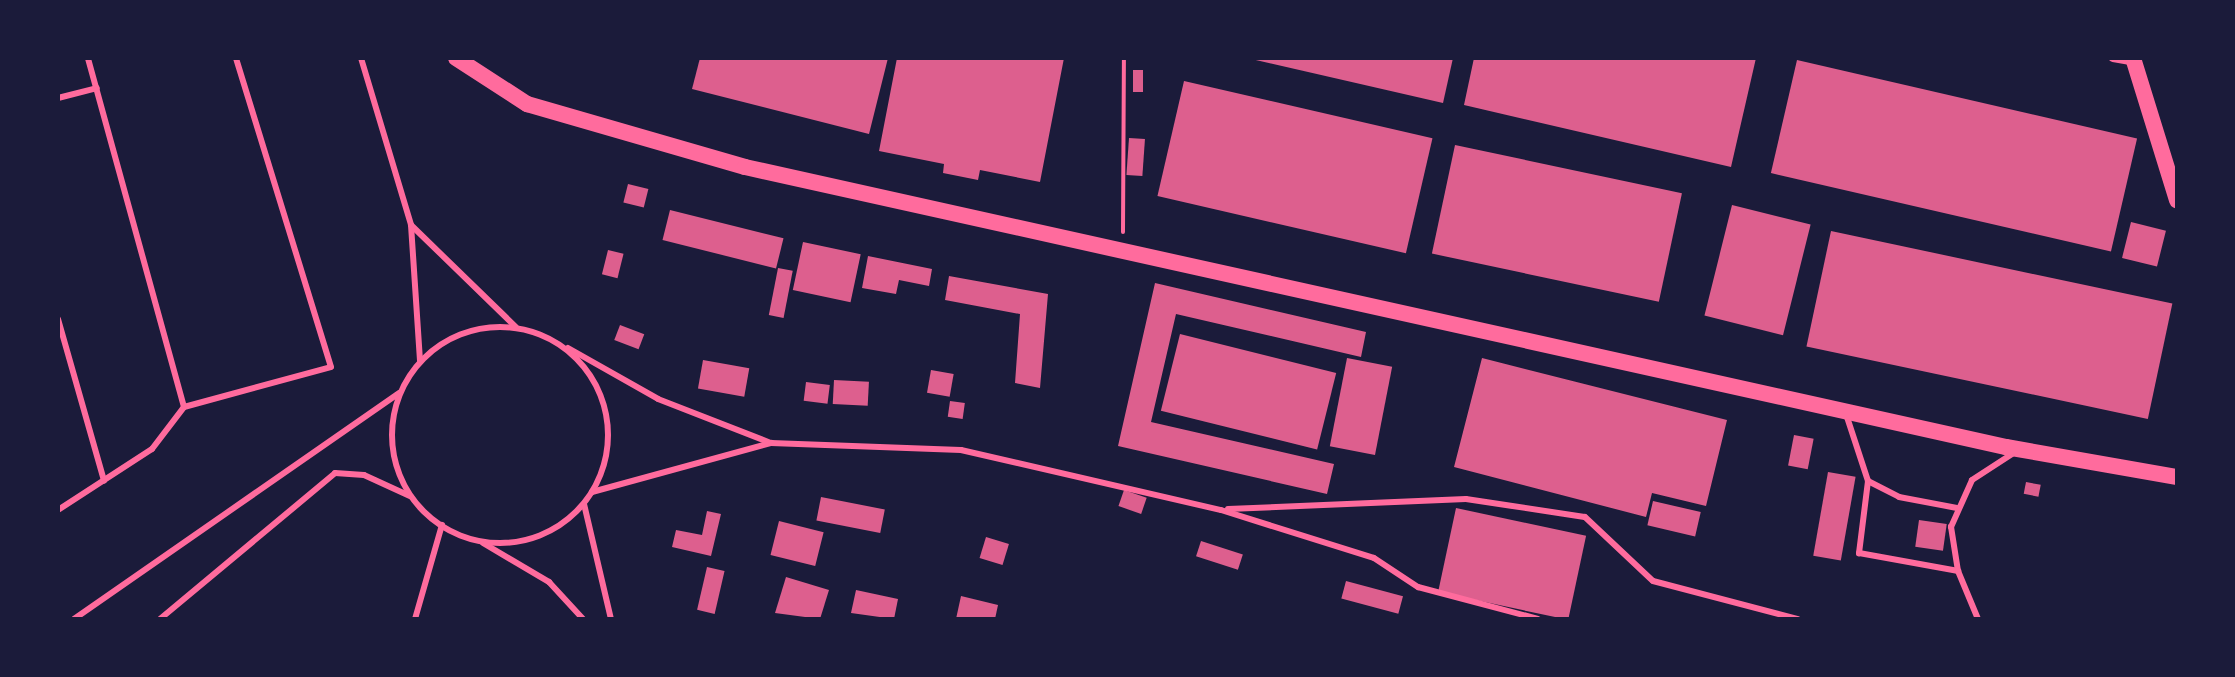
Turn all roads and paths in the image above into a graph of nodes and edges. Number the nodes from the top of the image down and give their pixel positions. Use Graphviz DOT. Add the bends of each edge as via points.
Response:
graph roads {
  1 [pos="88,58"];
  2 [pos="236,58"];
  3 [pos="361,58"];
  4 [pos="456,58"];
  5 [pos="1124,58"];
  6 [pos="2113,58"];
  7 [pos="2134,60"];
  8 [pos="97,88"];
  9 [pos="58,98"];
  10 [pos="2177,200"];
  11 [pos="411,225"];
  12 [pos="1123,250"];
  13 [pos="58,319"];
  14 [pos="516,327"];
  15 [pos="558,343"];
  16 [pos="420,361"];
  17 [pos="399,393"];
  18 [pos="184,407"];
  19 [pos="1845,411"];
  20 [pos="771,443"];
  21 [pos="2019,450"];
  22 [pos="2177,477"];
  23 [pos="104,481"];
  24 [pos="1868,481"];
  25 [pos="592,492"];
  26 [pos="411,497"];
  27 [pos="584,504"];
  28 [pos="1957,508"];
  29 [pos="58,510"];
  30 [pos="1221,510"];
  31 [pos="442,525"];
  32 [pos="480,542"];
  33 [pos="1958,571"];
  34 [pos="74,619"];
  35 [pos="160,619"];
  36 [pos="415,619"];
  37 [pos="583,619"];
  38 [pos="611,619"];
  39 [pos="1538,619"];
  40 [pos="1798,619"];
  41 [pos="1978,619"];
  1 -- 8 [label="lane"];
  2 -- 18 [label="lane" via="331,367"];
  3 -- 11 [label="lane"];
  4 -- 12 [label="main road" via="504,93 585,124"];
  5 -- 12 [label="path"];
  6 -- 7 [label="street"];
  7 -- 10 [label="main road"];
  8 -- 9 [label="lane"];
  8 -- 18 [label="lane"];
  11 -- 14 [label="lane"];
  11 -- 16 [label="lane"];
  12 -- 19 [label="main road"];
  13 -- 23 [label="lane"];
  14 -- 15 [label="lane"];
  14 -- 16 [label="lane" via="453,336"];
  15 -- 20 [label="lane" via="658,399"];
  15 -- 25 [label="lane" via="583,366 605,411 604,461"];
  16 -- 17 [label="lane"];
  17 -- 26 [label="lane" via="391,439"];
  17 -- 34 [label="lane"];
  18 -- 23 [label="lane" via="152,449"];
  19 -- 21 [label="main road"];
  19 -- 24 [label="lane"];
  20 -- 25 [label="lane"];
  20 -- 30 [label="lane" via="961,450"];
  21 -- 22 [label="main road"];
  21 -- 28 [label="lane" via="1972,480"];
  23 -- 29 [label="lane"];
  24 -- 28 [label="lane" via="1899,497"];
  24 -- 33 [label="lane" via="1859,553"];
  25 -- 27 [label="lane"];
  26 -- 31 [label="lane"];
  26 -- 35 [label="lane" via="364,475 335,473"];
  27 -- 32 [label="lane" via="537,537"];
  27 -- 38 [label="lane"];
  28 -- 33 [label="lane" via="1951,527"];
  30 -- 39 [label="lane" via="1374,558 1418,587"];
  30 -- 40 [label="lane" via="1466,499 1585,517 1653,581"];
  31 -- 32 [label="lane"];
  31 -- 36 [label="lane"];
  32 -- 37 [label="lane" via="549,582"];
  33 -- 41 [label="lane"];
}
